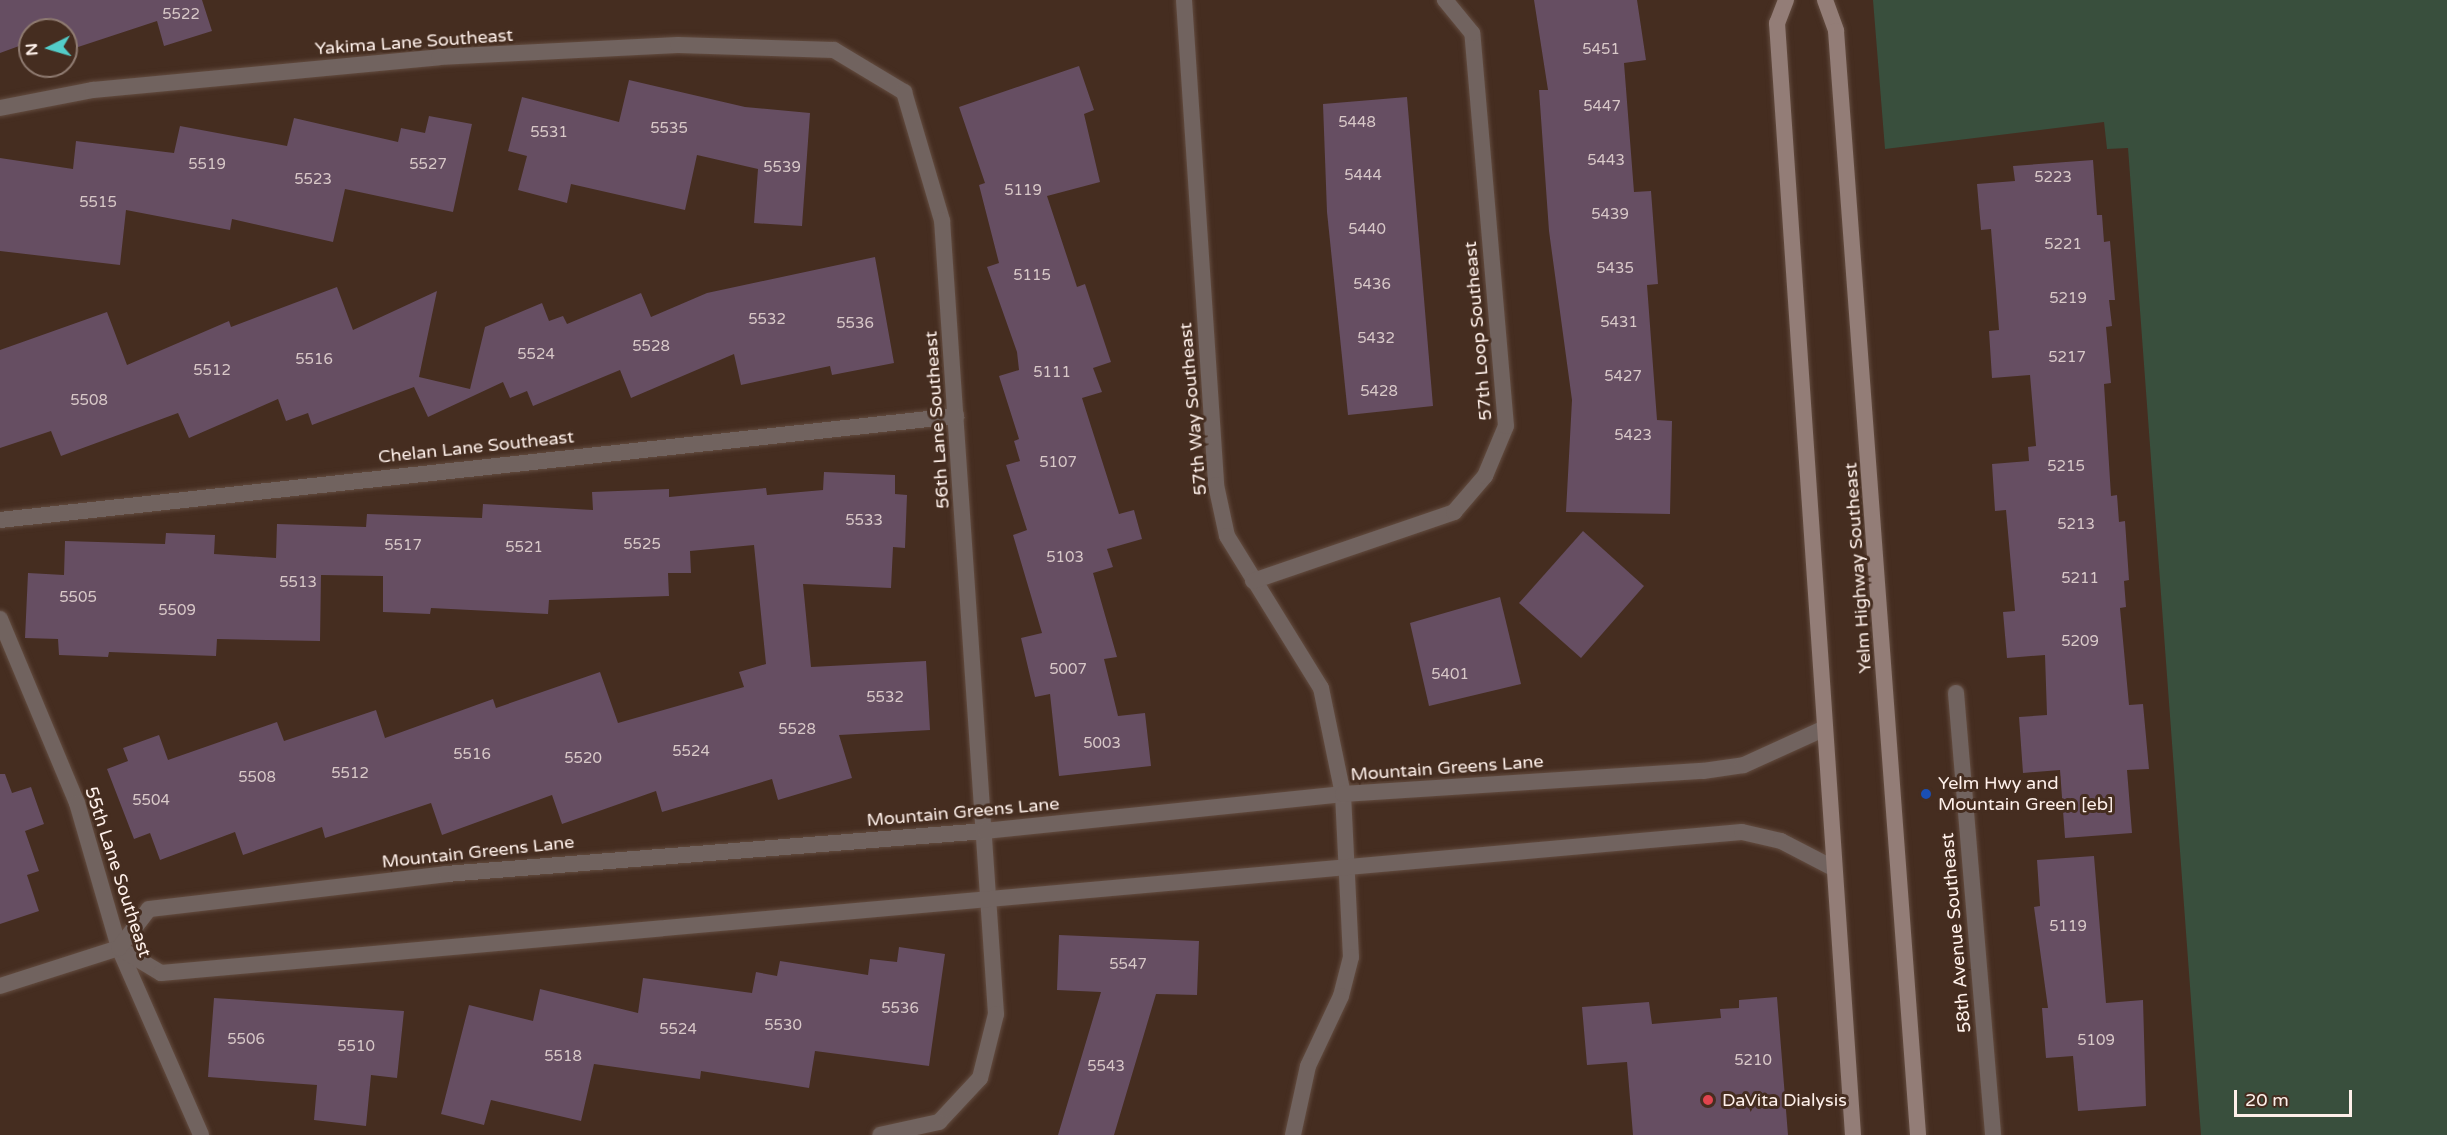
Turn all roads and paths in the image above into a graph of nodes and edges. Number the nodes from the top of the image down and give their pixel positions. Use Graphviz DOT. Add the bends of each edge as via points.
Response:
graph roads {
  1 [pos="1184,0"];
  2 [pos="1445,0"];
  3 [pos="1786,0"];
  4 [pos="1825,0"];
  5 [pos="834,50"];
  6 [pos="0,108"];
  7 [pos="956,416"];
  8 [pos="0,520"];
  9 [pos="1252,582"];
  10 [pos="0,619"];
  11 [pos="1956,693"];
  12 [pos="1823,729"];
  13 [pos="1343,794"];
  14 [pos="985,831"];
  15 [pos="1348,867"];
  16 [pos="1833,868"];
  17 [pos="988,903"];
  18 [pos="119,948"];
  19 [pos="0,986"];
  20 [pos="201,1135"];
  21 [pos="880,1135"];
  22 [pos="1293,1135"];
  23 [pos="1853,1135"];
  24 [pos="1918,1135"];
  25 [pos="1993,1135"];
  1 -- 9 [label="street, 57th Way Southeast" via="1216,485 1227,536"];
  2 -- 9 [label="street, 57th Loop Southeast" via="1472,33 1506,426 1485,476 1454,512"];
  3 -- 12 [label="main road" via="1777,23"];
  4 -- 24 [label="main road, Yelm Highway Southeast" via="1836,31"];
  5 -- 6 [label="street, Yakima Lane Southeast" via="678,45 439,57 93,90"];
  5 -- 7 [label="street, 56th Lane Southeast" via="904,92 942,220"];
  7 -- 8 [label="street, Chelan Lane Southeast"];
  7 -- 14 [label="street, 56th Lane Southeast"];
  9 -- 13 [label="street, 57th Way Southeast" via="1321,688"];
  10 -- 18 [label="street, 55th Lane Southeast" via="77,803"];
  11 -- 25 [label="street, 58th Avenue Southeast"];
  12 -- 13 [label="street, Mountain Greens Lane" via="1744,765 1703,771"];
  12 -- 16 [label="main road"];
  13 -- 14 [label="street, Mountain Greens Lane"];
  13 -- 15 [label="street, 57th Way Southeast"];
  14 -- 17 [label="street, 56th Lane Southeast"];
  14 -- 18 [label="street, Mountain Greens Lane" via="618,858 149,909"];
  15 -- 16 [label="street" via="1742,832 1781,842"];
  15 -- 17 [label="street"];
  15 -- 22 [label="street, 57th Way Southeast" via="1351,957 1341,996 1308,1066"];
  16 -- 23 [label="main road"];
  17 -- 18 [label="street" via="161,973"];
  17 -- 21 [label="street, 56th Lane Southeast" via="996,1014 980,1078 939,1122"];
  18 -- 19 [label="street"];
  18 -- 20 [label="street, 55th Lane Southeast"];
}
